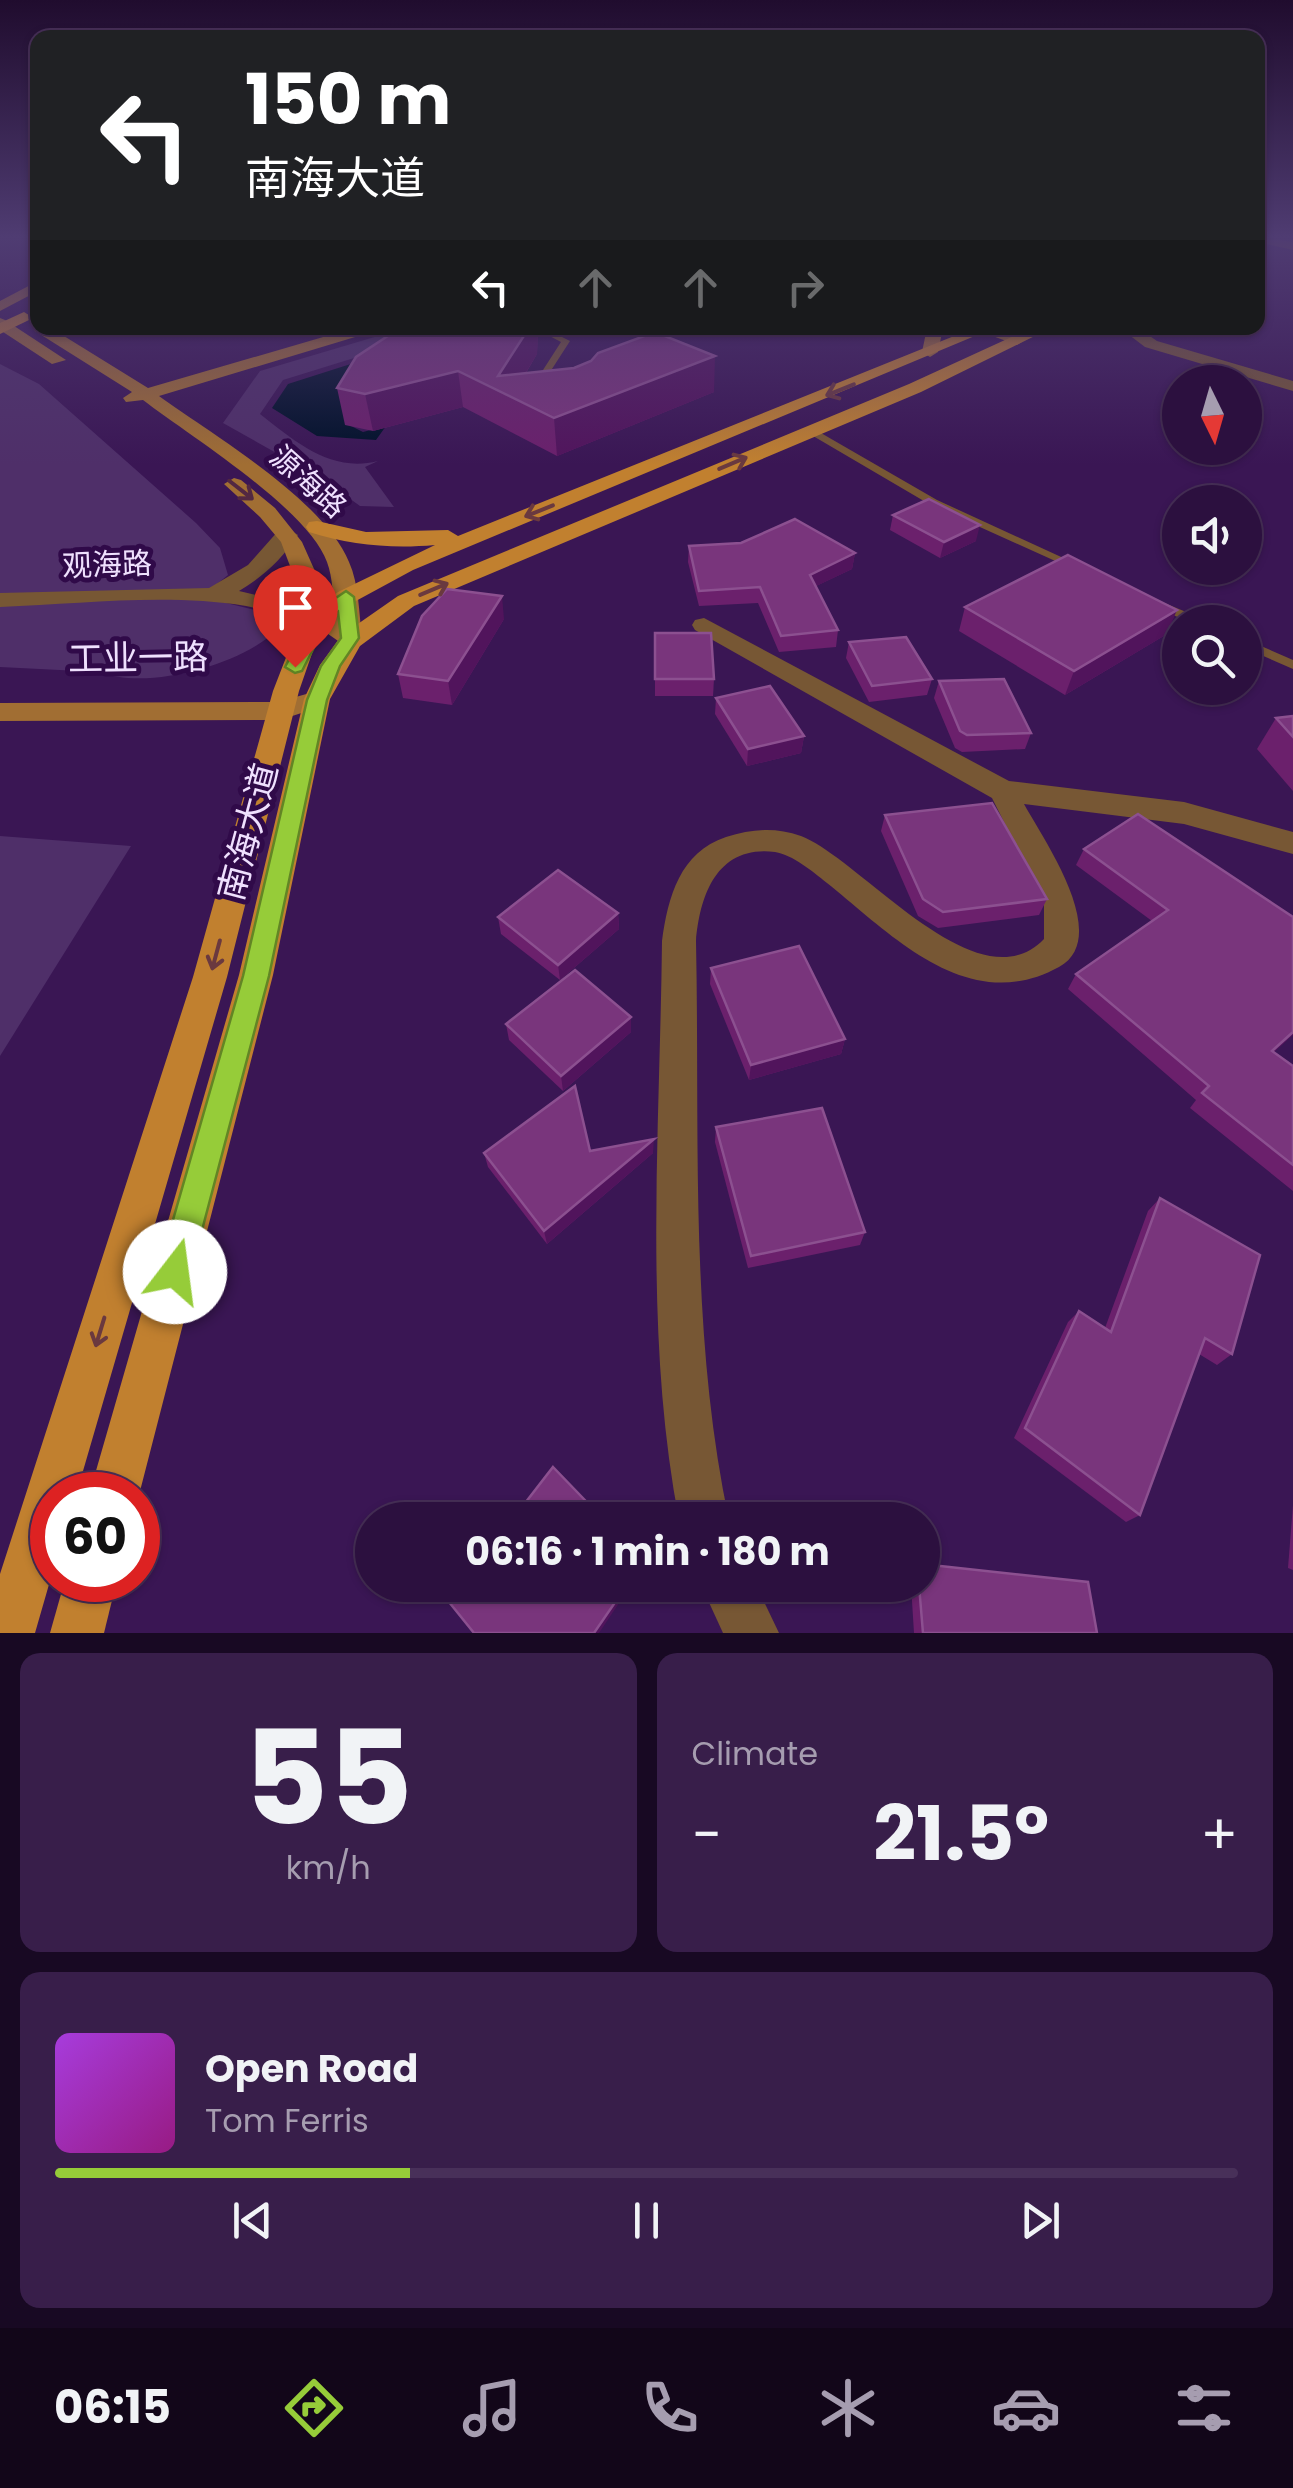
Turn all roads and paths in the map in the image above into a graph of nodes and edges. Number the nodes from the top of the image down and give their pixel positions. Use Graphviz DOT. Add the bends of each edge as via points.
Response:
graph roads {
  1 [pos="1,320"];
  2 [pos="30,320"];
  3 [pos="54,335"];
  4 [pos="312,335"];
  5 [pos="345,335"];
  6 [pos="555,335"];
  7 [pos="934,335"];
  8 [pos="968,335"];
  9 [pos="1022,335"];
  10 [pos="1138,335"];
  11 [pos="930,352"];
  12 [pos="250,363"];
  13 [pos="72,369"];
  14 [pos="1293,386"];
  15 [pos="127,393"];
  16 [pos="528,401"];
  17 [pos="811,431"];
  18 [pos="199,434"];
  19 [pos="317,527"];
  20 [pos="500,527"];
  21 [pos="287,535"];
  22 [pos="1092,574"];
  23 [pos="216,594"];
  24 [pos="346,597"];
  25 [pos="1146,598"];
  26 [pos="0,600"];
  27 [pos="1162,605"];
  28 [pos="320,617"];
  29 [pos="704,624"];
  30 [pos="350,638"];
  31 [pos="1262,651"];
  32 [pos="1293,665"];
  33 [pos="0,694"];
  34 [pos="294,701"];
  35 [pos="0,712"];
  36 [pos="1003,791"];
  37 [pos="1293,844"];
  38 [pos="120,1472"];
  39 [pos="701,1502"];
  40 [pos="85,1602"];
  41 [pos="736,1602"];
  42 [pos="8,1633"];
  43 [pos="76,1633"];
  44 [pos="752,1633"];
  1 -- 2 [label="main road"];
  1 -- 13 [label="main road"];
  3 -- 15 [label="main road, 源海路"];
  4 -- 15 [label="main road"];
  5 -- 12 [label="main road"];
  6 -- 16 [label="lane" via="566,340"];
  7 -- 11 [label="main road"];
  8 -- 11 [label="main road, 南海大道"];
  9 -- 17 [label="main road, 南海大道"];
  10 -- 14 [label="street"];
  11 -- 20 [label="main road, 南海大道, one-way"];
  12 -- 15 [label="main road"];
  12 -- 18 [label="main road" via="199,403"];
  15 -- 18 [label="main road, 源海路"];
  15 -- 21 [label="main road, 源海路, one-way"];
  17 -- 22 [label="lane" via="933,502"];
  30 -- 17 [label="main road, 南海大道, one-way" via="406,601"];
  18 -- 19 [label="main road, 源海路"];
  19 -- 20 [label="main road" via="389,542"];
  19 -- 24 [label="main road, 源海路" via="339,562"];
  20 -- 24 [label="main road, 南海大道"];
  21 -- 23 [label="street, 观海路" via="257,570"];
  21 -- 28 [label="main road, 源海路" via="308,569"];
  23 -- 26 [label="street, 观海路"];
  23 -- 28 [label="street, 观海路" via="289,605"];
  24 -- 28 [label="main road, 南海大道"];
  24 -- 30 [label="main road, 源海路"];
  25 -- 27 [label="lane"];
  28 -- 30 [label="main road"];
  28 -- 34 [label="main road, 南海大道" via="304,642"];
  29 -- 36 [label="street"];
  30 -- 34 [label="main road, 南海大道"];
  31 -- 32 [label="lane"];
  33 -- 34 [label="main road, 工业一路"];
  34 -- 35 [label="main road, 工业一路"];
  34 -- 38 [label="main road, 南海大道" via="256,976"];
  34 -- 42 [label="main road, 南海大道, one-way"];
  36 -- 37 [label="street" via="1184,813"];
  36 -- 39 [label="street" via="1064,920 1054,952 1037,962 984,968 961,963 785,843 734,845 707,859 692,879 679,941 679,1300 684,1406"];
  40 -- 43 [label="main road"];
  41 -- 44 [label="street"];
}
